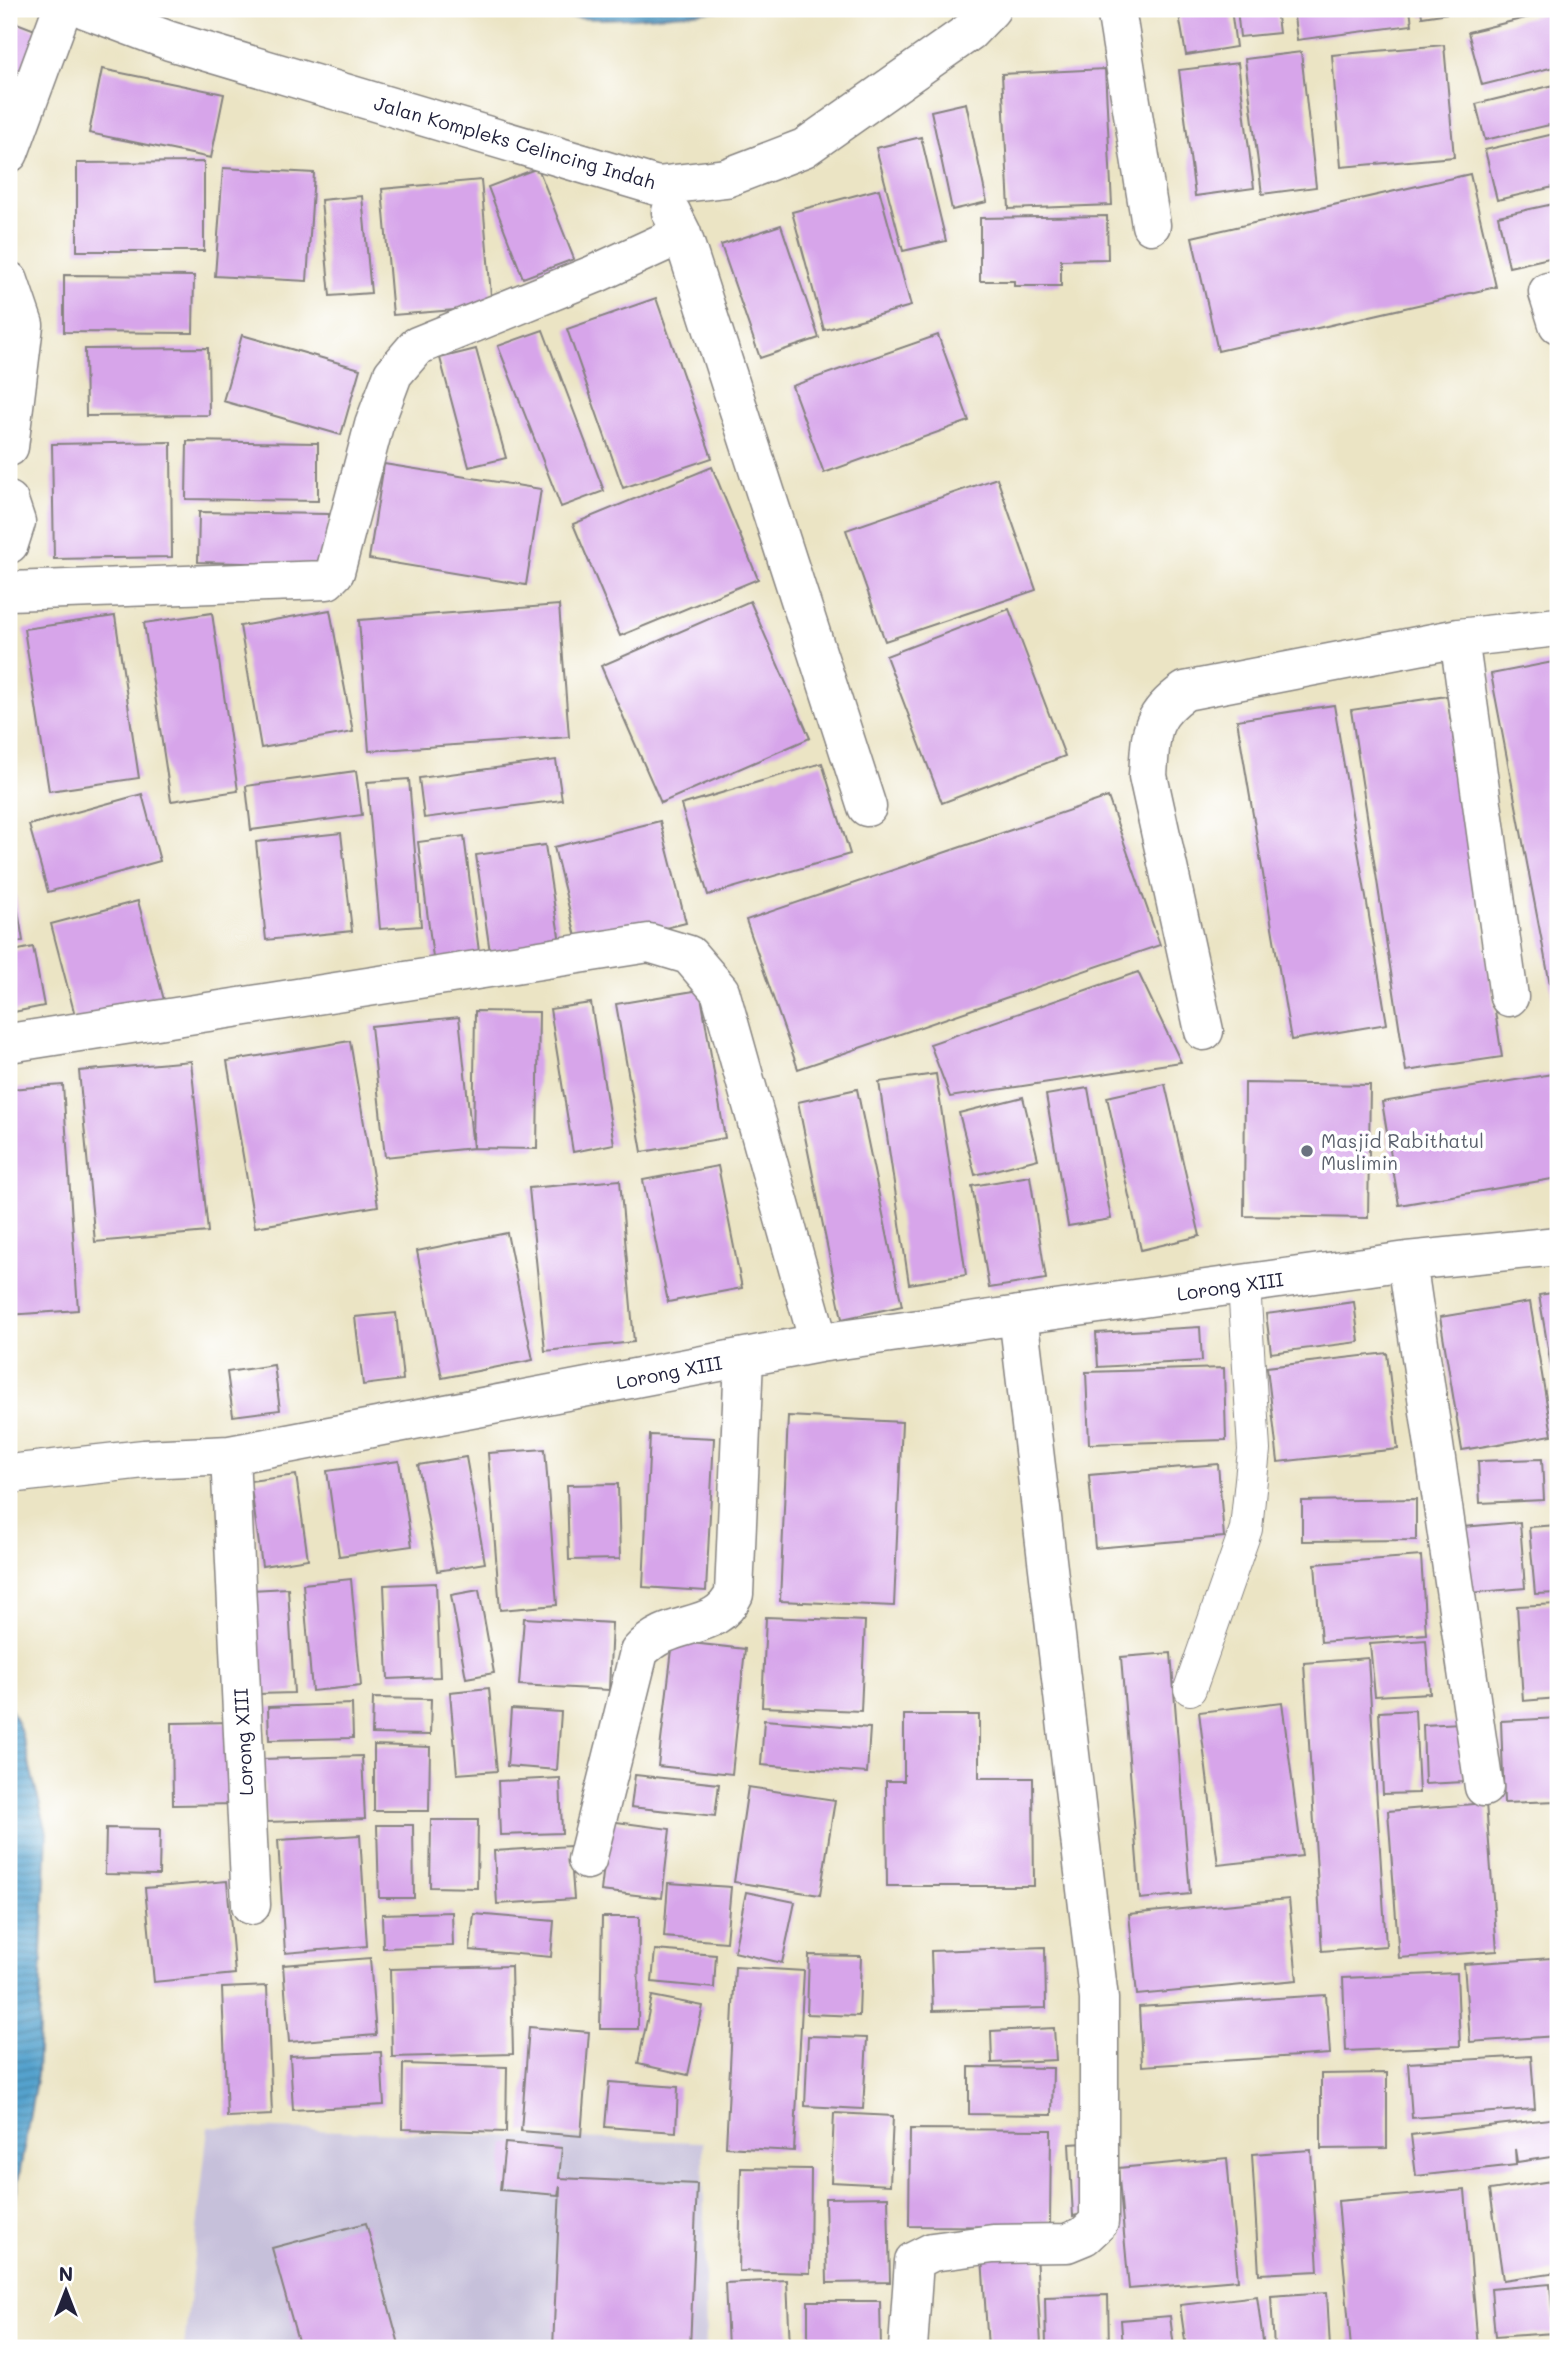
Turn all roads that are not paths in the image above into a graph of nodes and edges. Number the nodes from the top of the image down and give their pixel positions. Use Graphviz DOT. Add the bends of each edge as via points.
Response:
graph roads {
  1 [pos="62,9"];
  2 [pos="85,9"];
  3 [pos="991,9"];
  4 [pos="1116,9"];
  5 [pos="9,153"];
  6 [pos="657,186"];
  7 [pos="1152,225"];
  8 [pos="682,234"];
  9 [pos="9,281"];
  10 [pos="9,447"];
  11 [pos="9,501"];
  12 [pos="9,544"];
  13 [pos="9,591"];
  14 [pos="1558,627"];
  15 [pos="1459,638"];
  16 [pos="867,807"];
  17 [pos="1509,997"];
  18 [pos="1204,1031"];
  19 [pos="9,1043"];
  20 [pos="1558,1246"];
  21 [pos="1407,1261"];
  22 [pos="1244,1284"];
  23 [pos="1018,1315"];
  24 [pos="820,1343"];
  25 [pos="744,1358"];
  26 [pos="230,1455"];
  27 [pos="9,1474"];
  28 [pos="1190,1689"];
  29 [pos="1484,1787"];
  30 [pos="587,1860"];
  31 [pos="251,1905"];
  32 [pos="908,2348"];
  1 -- 5 [label="street"];
  2 -- 6 [label="street, Jalan Kompleks Celincing Indah" via="170,41"];
  3 -- 6 [label="street, Jalan Kompleks Celincing Indah" via="969,32 804,148 726,177"];
  4 -- 7 [label="street"];
  6 -- 8 [label="street"];
  8 -- 13 [label="street" via="417,346 393,374 374,425 335,572 327,580"];
  8 -- 16 [label="street"];
  9 -- 10 [label="street" via="24,325"];
  11 -- 12 [label="street" via="16,522"];
  14 -- 15 [label="street"];
  15 -- 17 [label="street"];
  15 -- 18 [label="street" via="1185,691 1162,707 1150,735 1148,776"];
  19 -- 24 [label="street" via="649,943 689,955 720,991"];
  20 -- 21 [label="street, Lorong XIII"];
  21 -- 22 [label="street, Lorong XIII"];
  21 -- 29 [label="street"];
  22 -- 23 [label="street, Lorong XIII"];
  22 -- 28 [label="lane" via="1254,1450 1246,1529"];
  23 -- 24 [label="street, Lorong XIII"];
  23 -- 32 [label="street" via="1099,1999 1099,2222 1067,2243 993,2244 932,2252 914,2261"];
  24 -- 25 [label="street, Lorong XIII"];
  25 -- 26 [label="street, Lorong XIII"];
  25 -- 30 [label="street" via="734,1594 719,1616 666,1630 639,1652"];
  26 -- 27 [label="street"];
  26 -- 31 [label="street, Lorong XIII"];
}
